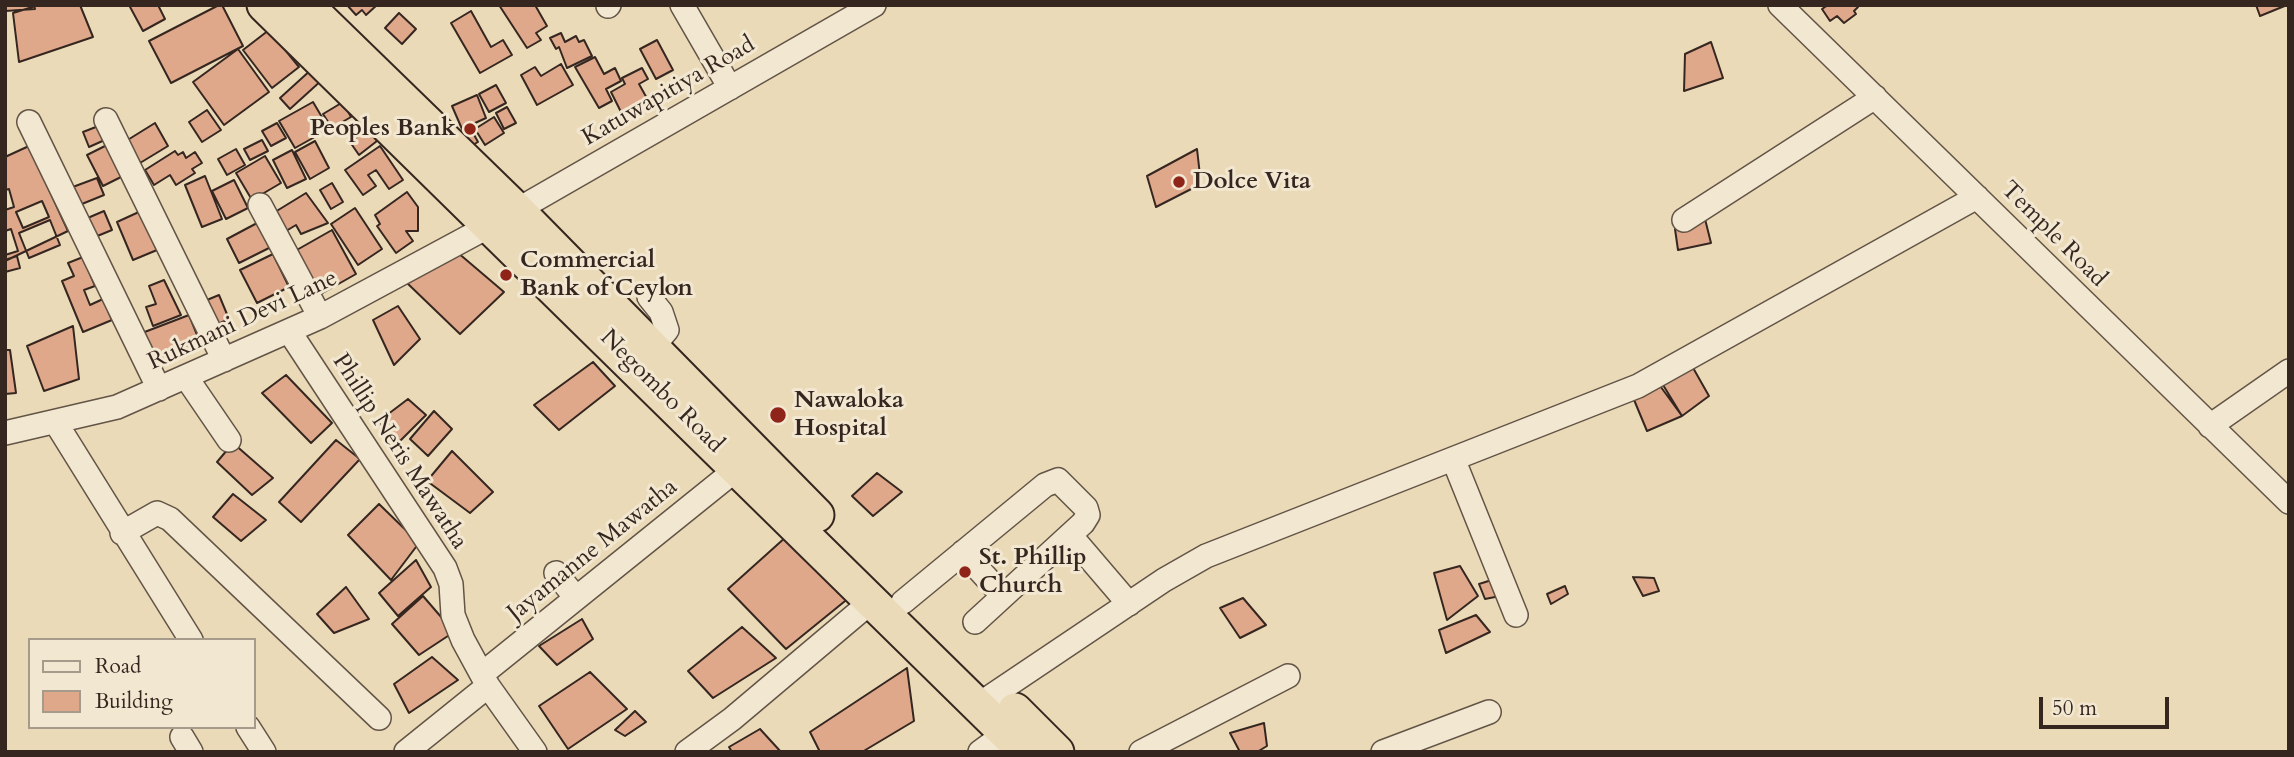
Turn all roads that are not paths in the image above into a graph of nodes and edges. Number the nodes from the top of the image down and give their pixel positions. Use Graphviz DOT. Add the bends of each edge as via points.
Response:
graph roads {
  1 [pos="264,5"];
  2 [pos="681,5"];
  3 [pos="874,5"];
  4 [pos="1780,5"];
  5 [pos="309,7"];
  6 [pos="730,88"];
  7 [pos="1875,97"];
  8 [pos="106,120"];
  9 [pos="29,122"];
  10 [pos="1977,197"];
  11 [pos="260,205"];
  12 [pos="504,217"];
  13 [pos="1684,220"];
  14 [pos="649,297"];
  15 [pos="320,317"];
  16 [pos="289,331"];
  17 [pos="652,348"];
  18 [pos="224,360"];
  19 [pos="2289,371"];
  20 [pos="186,377"];
  21 [pos="159,389"];
  22 [pos="56,423"];
  23 [pos="2210,426"];
  24 [pos="5,433"];
  25 [pos="229,440"];
  26 [pos="1454,461"];
  27 [pos="738,468"];
  28 [pos="2289,502"];
  29 [pos="122,533"];
  30 [pos="1070,535"];
  31 [pos="963,552"];
  32 [pos="556,573"];
  33 [pos="1003,596"];
  34 [pos="576,598"];
  35 [pos="887,601"];
  36 [pos="1129,604"];
  37 [pos="1516,615"];
  38 [pos="975,622"];
  39 [pos="190,638"];
  40 [pos="1288,676"];
  41 [pos="485,680"];
  42 [pos="987,698"];
  43 [pos="1489,712"];
  44 [pos="379,718"];
  45 [pos="249,729"];
  46 [pos="1004,746"];
  47 [pos="264,752"];
  48 [pos="406,752"];
  49 [pos="535,752"];
  50 [pos="687,752"];
  51 [pos="1057,752"];
  52 [pos="1141,752"];
  53 [pos="1383,752"];
  1 -- 12 [label="highway, Negombo Road"];
  2 -- 6 [label="street"];
  3 -- 6 [label="street, Katuwapitiya Road"];
  4 -- 7 [label="street, Temple Road"];
  5 -- 12 [label="highway, Negombo Road"];
  6 -- 12 [label="street, Katuwapitiya Road"];
  7 -- 10 [label="street, Temple Road"];
  7 -- 13 [label="street"];
  8 -- 18 [label="street"];
  9 -- 21 [label="street"];
  10 -- 23 [label="street, Temple Road"];
  10 -- 26 [label="street" via="1638,386"];
  11 -- 15 [label="street"];
  12 -- 15 [label="street, Rukmani Devi Lane"];
  12 -- 17 [label="highway, Negombo Road"];
  12 -- 27 [label="highway, Negombo Road"];
  14 -- 17 [label="street" via="667,330"];
  15 -- 16 [label="street, Rukmani Devi Lane"];
  16 -- 18 [label="street, Rukmani Devi Lane"];
  16 -- 41 [label="street, Phillip Neris Mawatha" via="445,568 453,615"];
  17 -- 35 [label="highway, Negombo Road"];
  18 -- 20 [label="street, Rukmani Devi Lane"];
  19 -- 23 [label="street"];
  20 -- 21 [label="street, Rukmani Devi Lane"];
  20 -- 25 [label="street"];
  21 -- 22 [label="street, Rukmani Devi Lane" via="117,407"];
  22 -- 24 [label="street, Rukmani Devi Lane"];
  22 -- 29 [label="street"];
  23 -- 28 [label="street, Temple Road"];
  26 -- 36 [label="street" via="1206,556"];
  26 -- 37 [label="street"];
  27 -- 34 [label="street, Jayamanne Mawatha"];
  27 -- 35 [label="highway, Negombo Road"];
  29 -- 39 [label="street"];
  29 -- 44 [label="street" via="157,513 170,519"];
  30 -- 31 [label="street" via="1088,515 1086,508 1053,480"];
  30 -- 33 [label="street"];
  30 -- 36 [label="street"];
  31 -- 33 [label="street"];
  31 -- 35 [label="street"];
  32 -- 34 [label="street"];
  33 -- 38 [label="street"];
  34 -- 41 [label="street, Jayamanne Mawatha"];
  35 -- 42 [label="highway, Negombo Road"];
  35 -- 50 [label="street"];
  36 -- 42 [label="street"];
  40 -- 52 [label="street"];
  41 -- 48 [label="street, Jayamanne Mawatha"];
  41 -- 49 [label="street, Phillip Neris Mawatha"];
  42 -- 46 [label="highway, Negombo Road"];
  42 -- 51 [label="highway, Negombo Road"];
  43 -- 53 [label="street"];
  45 -- 47 [label="street"];
}
